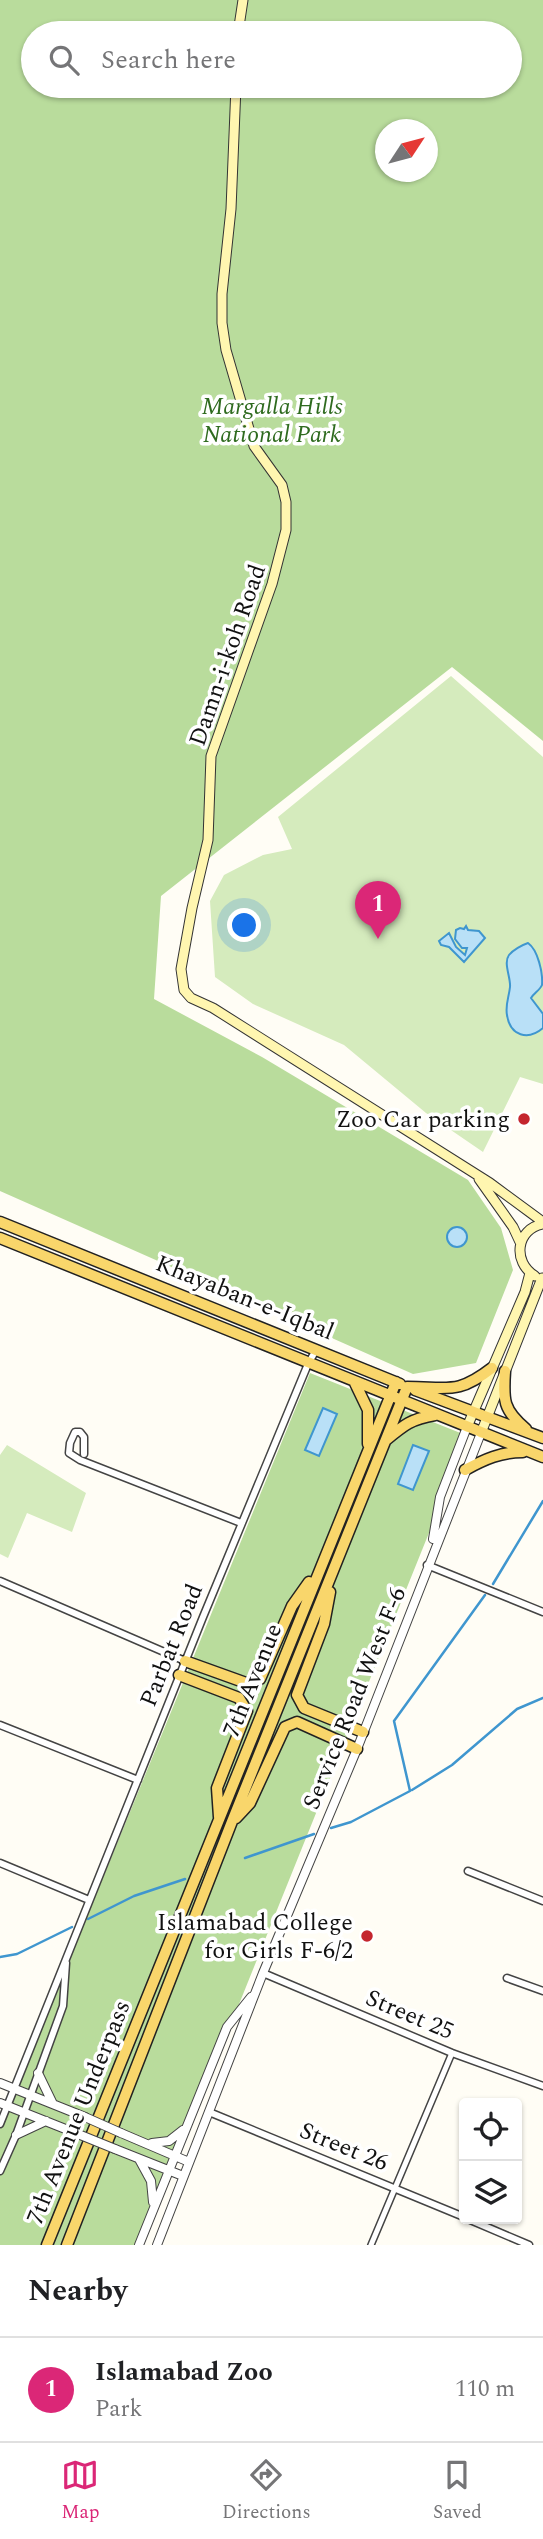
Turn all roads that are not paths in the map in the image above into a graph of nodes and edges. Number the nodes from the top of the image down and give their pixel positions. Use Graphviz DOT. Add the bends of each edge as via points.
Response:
graph roads {
  1 [pos="243,0"];
  2 [pos="240,21"];
  3 [pos="236,98"];
  4 [pos="478,1177"];
  5 [pos="0,1222"];
  6 [pos="543,1223"];
  7 [pos="0,1238"];
  8 [pos="520,1242"];
  9 [pos="530,1273"];
  10 [pos="542,1278"];
  11 [pos="317,1348"];
  12 [pos="308,1364"];
  13 [pos="492,1368"];
  14 [pos="505,1371"];
  15 [pos="396,1382"];
  16 [pos="355,1383"];
  17 [pos="407,1387"];
  18 [pos="396,1399"];
  19 [pos="472,1413"];
  20 [pos="435,1415"];
  21 [pos="487,1418"];
  22 [pos="467,1427"];
  23 [pos="481,1433"];
  24 [pos="537,1436"];
  25 [pos="384,1442"];
  26 [pos="368,1450"];
  27 [pos="529,1452"];
  28 [pos="84,1454"];
  29 [pos="543,1457"];
  30 [pos="465,1470"];
  31 [pos="241,1523"];
  32 [pos="427,1565"];
  33 [pos="318,1569"];
  34 [pos="333,1572"];
  35 [pos="0,1581"];
  36 [pos="543,1612"];
  37 [pos="185,1661"];
  38 [pos="180,1675"];
  39 [pos="0,1725"];
  40 [pos="363,1732"];
  41 [pos="357,1749"];
  42 [pos="138,1780"];
  43 [pos="219,1819"];
  44 [pos="231,1824"];
  45 [pos="0,1863"];
  46 [pos="468,1871"];
  47 [pos="89,1899"];
  48 [pos="543,1900"];
  49 [pos="66,1958"];
  50 [pos="263,1973"];
  51 [pos="507,1978"];
  52 [pos="257,1990"];
  53 [pos="543,1991"];
  54 [pos="148,1995"];
  55 [pos="162,2000"];
  56 [pos="452,2053"];
  57 [pos="38,2073"];
  58 [pos="0,2082"];
  59 [pos="543,2086"];
  60 [pos="14,2088"];
  61 [pos="30,2094"];
  62 [pos="4,2104"];
  63 [pos="53,2104"];
  64 [pos="24,2112"];
  65 [pos="209,2112"];
  66 [pos="46,2121"];
  67 [pos="0,2124"];
  68 [pos="187,2127"];
  69 [pos="16,2135"];
  70 [pos="145,2143"];
  71 [pos="175,2155"];
  72 [pos="137,2157"];
  73 [pos="189,2162"];
  74 [pos="169,2169"];
  75 [pos="0,2171"];
  76 [pos="183,2176"];
  77 [pos="393,2187"];
  78 [pos="153,2208"];
  79 [pos="459,2215"];
  80 [pos="480,2224"];
  81 [pos="47,2245"];
  82 [pos="67,2245"];
  83 [pos="139,2245"];
  84 [pos="157,2245"];
  85 [pos="371,2245"];
  86 [pos="529,2245"];
  1 -- 2 [label="main road"];
  3 -- 4 [label="main road, Damn-i-koh Road" via="222,323 254,446 282,485 286,530 272,584 212,747 208,840 182,953 181,981 191,998"];
  4 -- 6 [label="main road, Damn-i-koh Road"];
  4 -- 8 [label="main road"];
  5 -- 11 [label="main road, Khayaban-e-Iqbal"];
  6 -- 8 [label="main road" via="530,1229"];
  7 -- 12 [label="main road, Khayaban-e-Iqbal"];
  8 -- 9 [label="main road" via="520,1259"];
  9 -- 10 [label="main road"];
  9 -- 13 [label="main road"];
  10 -- 14 [label="main road"];
  11 -- 12 [label="street, Parbat Road"];
  11 -- 15 [label="main road, Khayaban-e-Iqbal"];
  12 -- 16 [label="main road, Khayaban-e-Iqbal"];
  12 -- 31 [label="street, Parbat Road"];
  13 -- 17 [label="main road" via="458,1388"];
  13 -- 19 [label="main road"];
  14 -- 21 [label="main road"];
  14 -- 24 [label="main road" via="505,1405 512,1418"];
  15 -- 17 [label="main road, Khayaban-e-Iqbal"];
  15 -- 18 [label="main road, 7th Avenue"];
  16 -- 18 [label="main road, Khayaban-e-Iqbal"];
  16 -- 26 [label="main road" via="369,1410"];
  17 -- 18 [label="main road, 7th Avenue"];
  17 -- 19 [label="main road, Khayaban-e-Iqbal"];
  18 -- 20 [label="main road, Khayaban-e-Iqbal"];
  18 -- 25 [label="main road, 7th Avenue"];
  18 -- 26 [label="main road, 7th Avenue"];
  19 -- 21 [label="main road, Khayaban-e-Iqbal"];
  19 -- 22 [label="main road"];
  20 -- 22 [label="main road, Khayaban-e-Iqbal"];
  20 -- 25 [label="main road" via="416,1418"];
  21 -- 23 [label="main road, Service Road West F-6"];
  21 -- 24 [label="main road, Khayaban-e-Iqbal"];
  22 -- 23 [label="main road, Khayaban-e-Iqbal"];
  22 -- 32 [label="street" via="440,1497"];
  23 -- 27 [label="main road, Khayaban-e-Iqbal"];
  23 -- 30 [label="street, Service Road West F-6"];
  25 -- 34 [label="main road, 7th Avenue"];
  26 -- 33 [label="main road, 7th Avenue"];
  27 -- 29 [label="main road, Khayaban-e-Iqbal"];
  27 -- 30 [label="main road" via="507,1452"];
  28 -- 31 [label="street" via="84,1437 75,1432 69,1453 80,1460"];
  30 -- 32 [label="street, Service Road West F-6"];
  31 -- 37 [label="street, Parbat Road"];
  32 -- 36 [label="street"];
  32 -- 40 [label="street, Service Road West F-6"];
  33 -- 37 [label="main road" via="292,1606 260,1679 249,1684"];
  33 -- 43 [label="main road, 7th Avenue"];
  34 -- 40 [label="main road" via="324,1624 297,1695 304,1708"];
  34 -- 44 [label="main road, 7th Avenue"];
  35 -- 37 [label="street"];
  37 -- 38 [label="street, Parbat Road"];
  38 -- 42 [label="street, Parbat Road"];
  38 -- 43 [label="main road" via="239,1698 247,1711 217,1788"];
  39 -- 42 [label="street"];
  40 -- 41 [label="street, Service Road West F-6"];
  41 -- 44 [label="main road" via="297,1722 285,1727 250,1803"];
  41 -- 50 [label="street, Service Road West F-6"];
  42 -- 47 [label="street, Parbat Road"];
  43 -- 54 [label="main road, 7th Avenue"];
  44 -- 55 [label="main road, 7th Avenue"];
  45 -- 47 [label="street"];
  46 -- 48 [label="street"];
  47 -- 49 [label="street, Parbat Road"];
  49 -- 57 [label="street, Parbat Road" via="63,2006"];
  49 -- 60 [label="street, Parbat Road"];
  50 -- 52 [label="street, Service Road West F-6"];
  50 -- 56 [label="street, Street 25"];
  51 -- 53 [label="street"];
  52 -- 65 [label="street, Service Road West F-6"];
  52 -- 68 [label="street, Service Road West F-6" via="227,2027"];
  54 -- 81 [label="main road, 7th Avenue Underpass"];
  55 -- 82 [label="main road, 7th Avenue Underpass"];
  56 -- 59 [label="street, Street 25"];
  56 -- 77 [label="street"];
  57 -- 61 [label="street, Parbat Road"];
  57 -- 63 [label="street"];
  58 -- 60 [label="street"];
  60 -- 61 [label="street"];
  60 -- 62 [label="street, Parbat Road"];
  61 -- 63 [label="street"];
  61 -- 64 [label="street, Parbat Road"];
  62 -- 64 [label="street"];
  62 -- 67 [label="street, Parbat Road"];
  63 -- 70 [label="street, bridge"];
  64 -- 66 [label="street"];
  64 -- 69 [label="street, Parbat Road"];
  65 -- 73 [label="street, Service Road West F-6"];
  65 -- 77 [label="street, Street 26"];
  66 -- 69 [label="street"];
  66 -- 72 [label="street, bridge"];
  68 -- 70 [label="street" via="169,2141"];
  68 -- 71 [label="street, Service Road West F-6"];
  69 -- 75 [label="street, Parbat Road"];
  70 -- 71 [label="street"];
  71 -- 73 [label="street"];
  71 -- 74 [label="street, Service Road West F-6"];
  72 -- 74 [label="street"];
  72 -- 78 [label="street" via="151,2181"];
  73 -- 76 [label="street, Service Road West F-6"];
  74 -- 76 [label="street"];
  74 -- 78 [label="street, Service Road West F-6"];
  76 -- 84 [label="street, Service Road West F-6"];
  77 -- 79 [label="street, Street 26"];
  77 -- 85 [label="street"];
  78 -- 83 [label="street, Service Road West F-6"];
  80 -- 86 [label="street, Street 26"];
}
